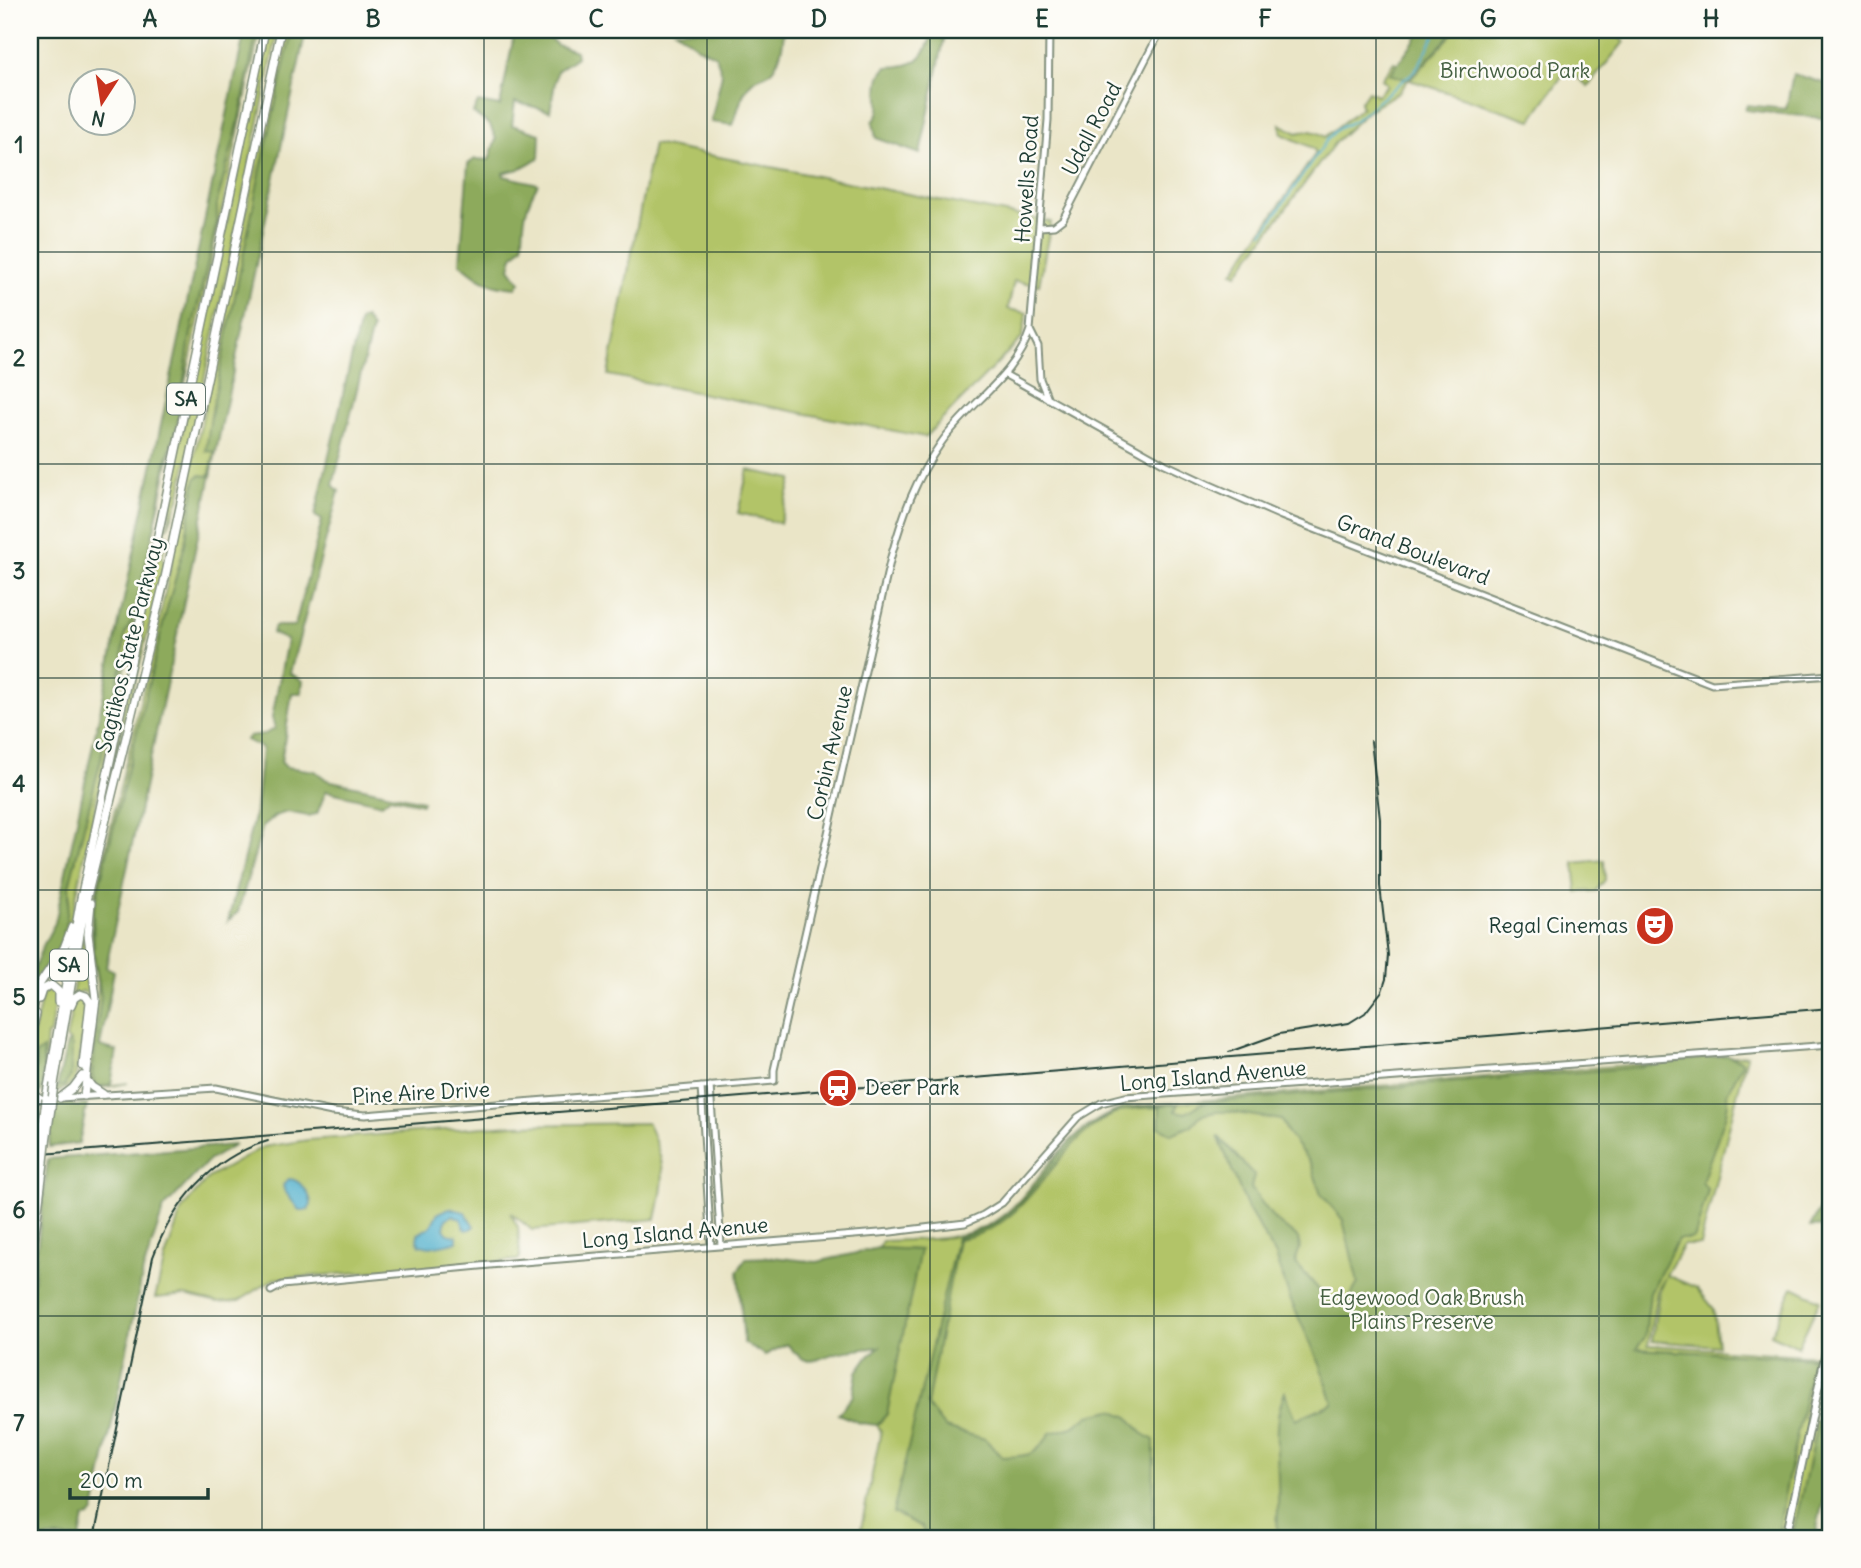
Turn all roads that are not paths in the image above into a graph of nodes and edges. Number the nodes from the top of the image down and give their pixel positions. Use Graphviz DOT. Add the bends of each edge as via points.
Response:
graph roads {
  1 [pos="265,30"];
  2 [pos="281,30"];
  3 [pos="1049,30"];
  4 [pos="1161,30"];
  5 [pos="1040,227"];
  6 [pos="1030,330"];
  7 [pos="1004,374"];
  8 [pos="1048,399"];
  9 [pos="1831,675"];
  10 [pos="97,854"];
  11 [pos="80,903"];
  12 [pos="30,1019"];
  13 [pos="60,1030"];
  14 [pos="30,1040"];
  15 [pos="1831,1045"];
  16 [pos="84,1077"];
  17 [pos="774,1081"];
  18 [pos="710,1086"];
  19 [pos="701,1087"];
  20 [pos="30,1092"];
  21 [pos="103,1094"];
  22 [pos="82,1096"];
  23 [pos="60,1098"];
  24 [pos="41,1099"];
  25 [pos="30,1100"];
  26 [pos="40,1162"];
  27 [pos="30,1219"];
  28 [pos="721,1245"];
  29 [pos="711,1246"];
  30 [pos="30,1272"];
  31 [pos="271,1291"];
  32 [pos="1831,1329"];
  33 [pos="1786,1538"];
  1 -- 11 [label="highway, Sagtikos State Parkway / SA"];
  2 -- 10 [label="highway, Sagtikos State Parkway / SA" via="170,554"];
  3 -- 5 [label="street, Howells Road"];
  4 -- 5 [label="street, Udall Road" via="1063,219 1054,226"];
  5 -- 6 [label="street, Howells Road"];
  6 -- 7 [label="street, Corbin Avenue"];
  6 -- 8 [label="street" via="1038,346 1040,379"];
  7 -- 8 [label="street, Grand Boulevard"];
  7 -- 17 [label="street, Corbin Avenue" via="942,442 905,507"];
  8 -- 9 [label="street, Grand Boulevard" via="1165,464 1271,512 1712,684"];
  10 -- 13 [label="highway, Sagtikos State Parkway / SA"];
  10 -- 16 [label="highway" via="89,918 96,992"];
  11 -- 12 [label="highway" via="64,948 39,985"];
  11 -- 13 [label="highway, Sagtikos State Parkway / SA"];
  13 -- 14 [label="highway" via="58,991 47,986 41,992"];
  13 -- 16 [label="highway" via="74,998 86,996 90,1008"];
  13 -- 26 [label="highway, Sagtikos State Parkway / SA, bridge"];
  15 -- 28 [label="street, Long Island Avenue" via="1125,1097 1101,1103 1078,1117 1002,1203 965,1223"];
  16 -- 21 [label="highway"];
  16 -- 22 [label="highway"];
  16 -- 23 [label="highway"];
  17 -- 18 [label="street, Pine Aire Drive"];
  18 -- 19 [label="street, Pine Aire Drive"];
  18 -- 28 [label="street"];
  19 -- 21 [label="street, Pine Aire Drive" via="365,1115 221,1089"];
  19 -- 29 [label="street"];
  20 -- 24 [label="highway"];
  21 -- 22 [label="street, Pine Aire Drive"];
  22 -- 23 [label="street, Pine Aire Drive"];
  23 -- 24 [label="street, Pine Aire Drive"];
  24 -- 25 [label="street, Pine Aire Drive"];
  26 -- 27 [label="highway, Sagtikos State Parkway / SA"];
  26 -- 30 [label="highway, Sagtikos State Parkway / SA"];
  28 -- 29 [label="street, Long Island Avenue"];
  29 -- 31 [label="street, Long Island Avenue" via="282,1285"];
  32 -- 33 [label="main road"];
}
